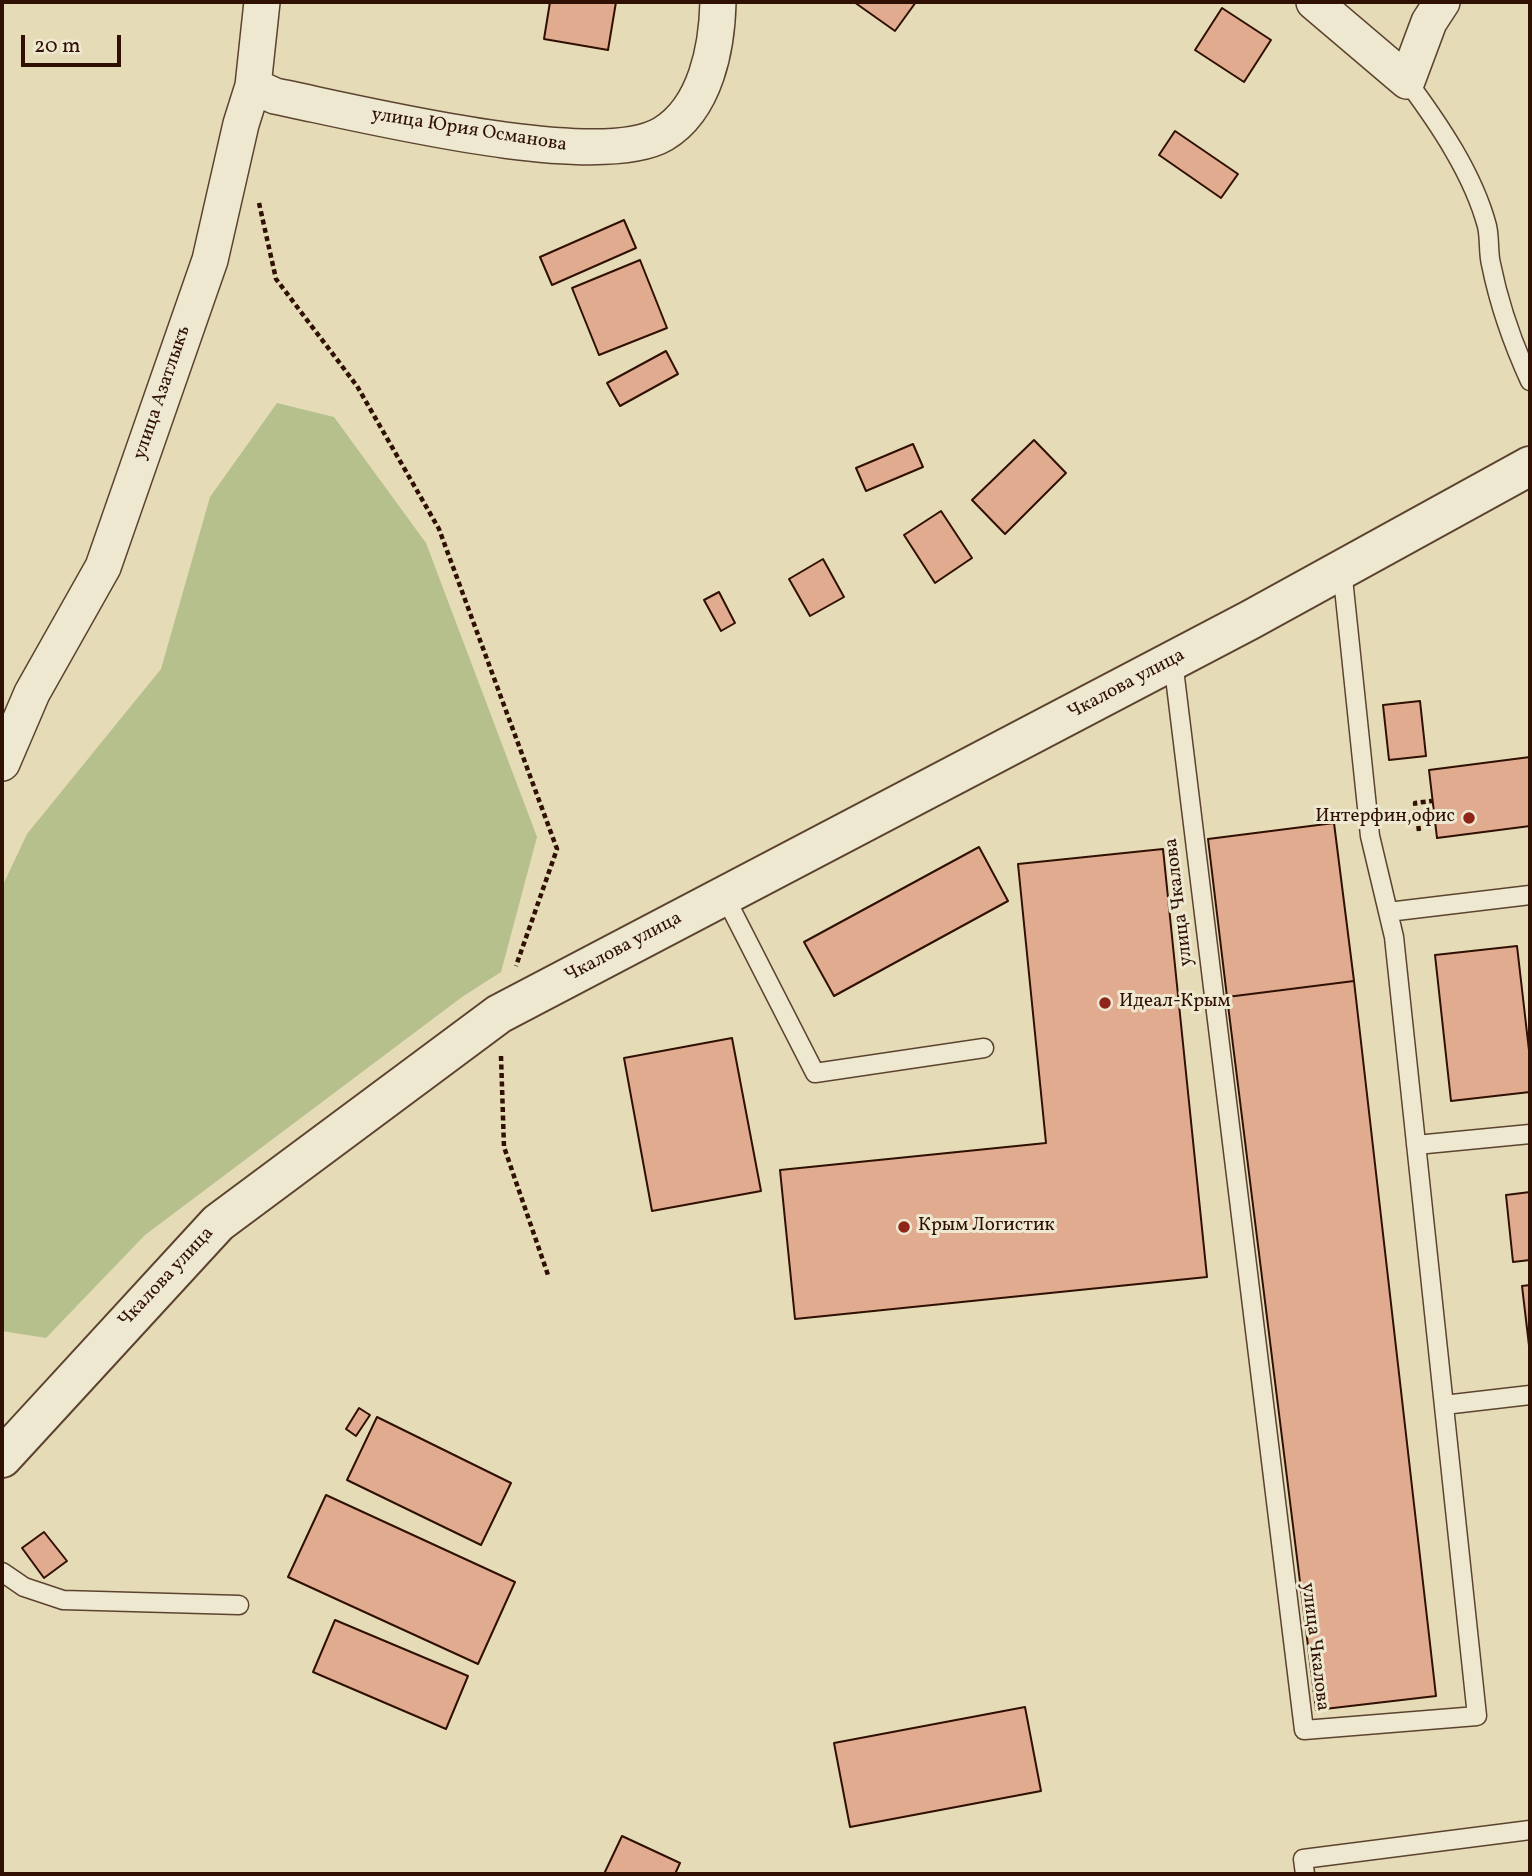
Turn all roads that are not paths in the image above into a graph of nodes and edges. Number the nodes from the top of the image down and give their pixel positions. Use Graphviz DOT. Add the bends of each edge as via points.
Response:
graph roads {
  1 [pos="262,2"];
  2 [pos="719,2"];
  3 [pos="1314,2"];
  4 [pos="1442,2"];
  5 [pos="1407,81"];
  6 [pos="253,86"];
  7 [pos="1530,381"];
  8 [pos="1530,466"];
  9 [pos="1342,569"];
  10 [pos="1173,661"];
  11 [pos="2,764"];
  12 [pos="724,895"];
  13 [pos="1530,895"];
  14 [pos="1388,912"];
  15 [pos="984,1048"];
  16 [pos="1530,1135"];
  17 [pos="1416,1145"];
  18 [pos="1530,1395"];
  19 [pos="1444,1405"];
  20 [pos="2,1456"];
  21 [pos="2,1572"];
  22 [pos="239,1605"];
  23 [pos="1530,1830"];
  24 [pos="1305,1874"];
  1 -- 6 [label="street, улица Азатлыкъ"];
  2 -- 6 [label="street, улица Юрия Османова" via="708,67 692,107 663,134 634,145 588,149 537,145 275,96"];
  3 -- 5 [label="street"];
  4 -- 5 [label="street" via="1429,22"];
  5 -- 7 [label="lane" via="1436,120 1470,184 1487,227 1490,263 1506,323"];
  6 -- 11 [label="street, улица Азатлыкъ" via="210,260 103,567 32,693"];
  8 -- 9 [label="street, Чкалова улица"];
  9 -- 10 [label="street, Чкалова улица"];
  9 -- 14 [label="lane" via="1370,836"];
  10 -- 12 [label="street, Чкалова улица"];
  10 -- 19 [label="lane, улица Чкалова" via="1304,1730 1478,1716"];
  12 -- 15 [label="lane" via="816,1073"];
  12 -- 20 [label="street, Чкалова улица" via="499,1014 218,1223"];
  13 -- 14 [label="lane"];
  14 -- 17 [label="lane, улица Чкалова"];
  16 -- 17 [label="lane"];
  17 -- 19 [label="lane, улица Чкалова"];
  18 -- 19 [label="lane"];
  21 -- 22 [label="lane" via="24,1587 63,1600"];
  23 -- 24 [label="lane" via="1303,1859"];
}
